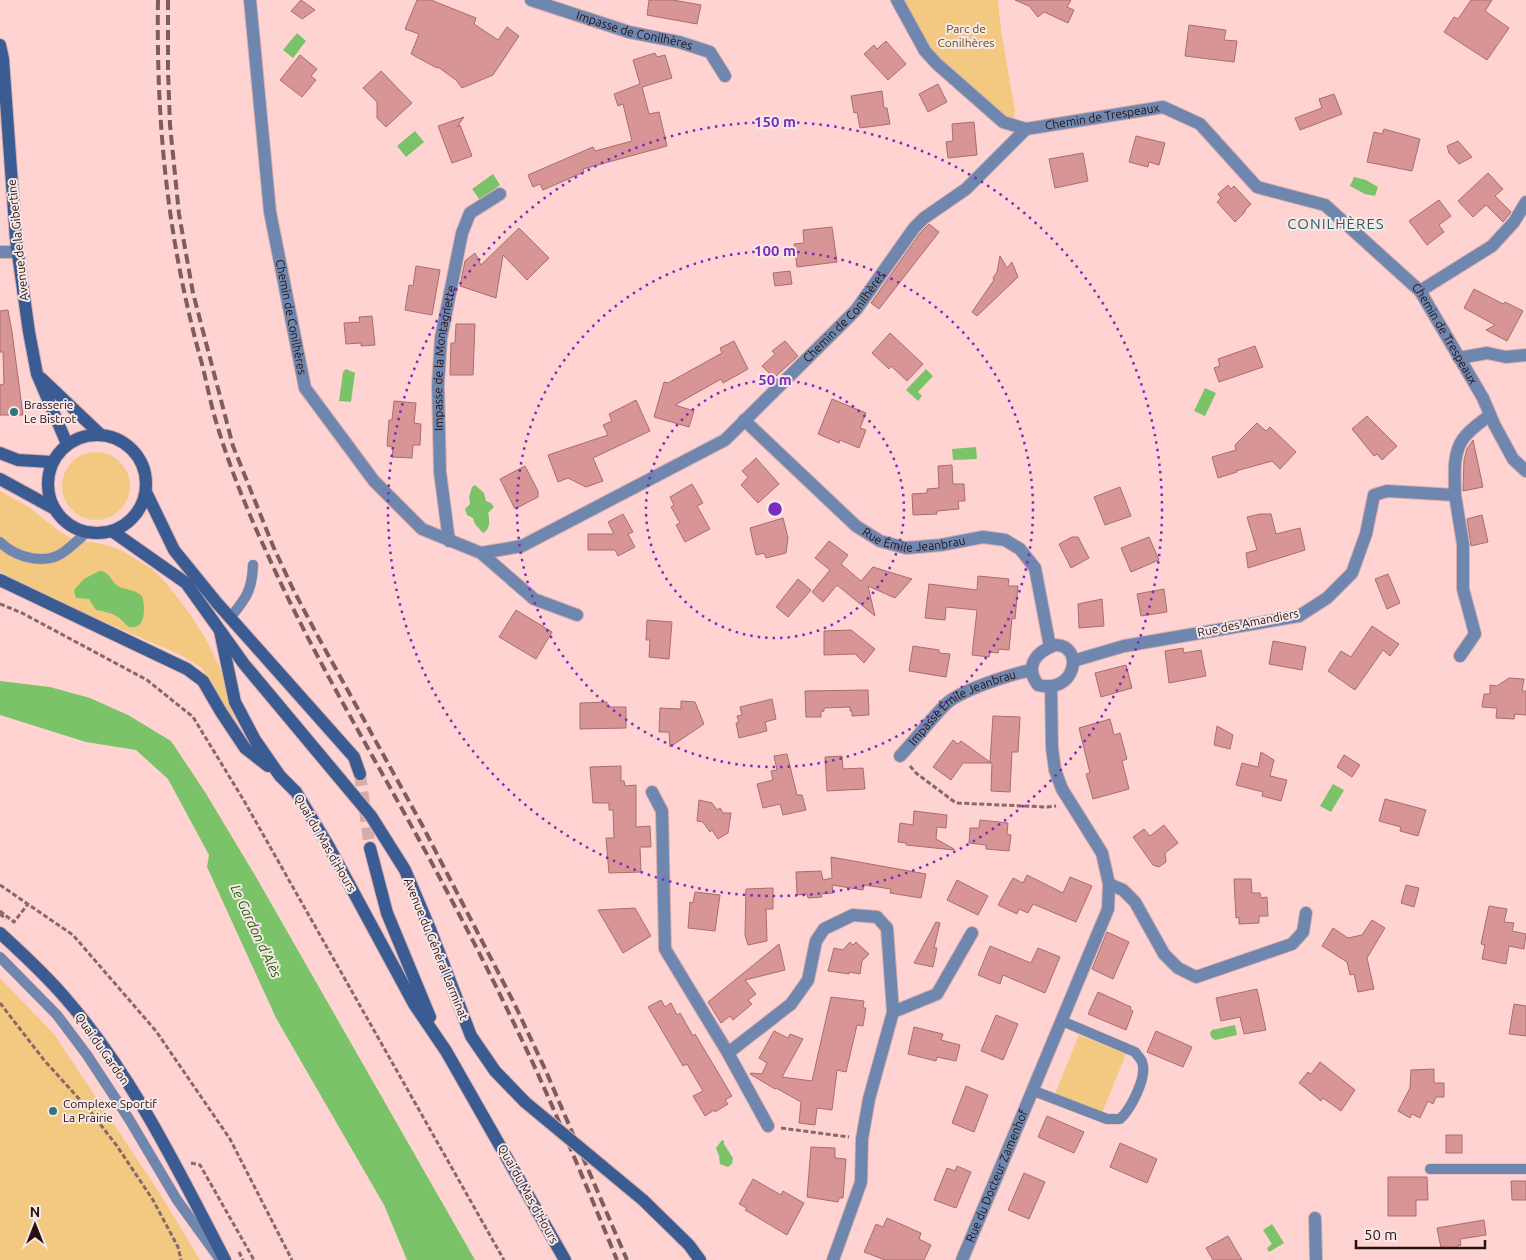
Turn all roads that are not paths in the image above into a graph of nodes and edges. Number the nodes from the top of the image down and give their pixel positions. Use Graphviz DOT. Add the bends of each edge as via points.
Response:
graph roads {
  1 [pos="250,0"];
  2 [pos="531,0"];
  3 [pos="898,0"];
  4 [pos="0,45"];
  5 [pos="725,76"];
  6 [pos="1026,129"];
  7 [pos="500,194"];
  8 [pos="1526,202"];
  9 [pos="0,252"];
  10 [pos="18,252"];
  11 [pos="1420,291"];
  12 [pos="1526,355"];
  13 [pos="1459,358"];
  14 [pos="37,374"];
  15 [pos="1490,415"];
  16 [pos="744,420"];
  17 [pos="100,435"];
  18 [pos="67,444"];
  19 [pos="0,453"];
  20 [pos="52,462"];
  21 [pos="1526,471"];
  22 [pos="0,478"];
  23 [pos="146,492"];
  24 [pos="1455,494"];
  25 [pos="53,508"];
  26 [pos="112,531"];
  27 [pos="86,533"];
  28 [pos="449,541"];
  29 [pos="0,542"];
  30 [pos="174,550"];
  31 [pos="481,553"];
  32 [pos="253,565"];
  33 [pos="0,580"];
  34 [pos="186,583"];
  35 [pos="577,615"];
  36 [pos="230,618"];
  37 [pos="220,631"];
  38 [pos="1050,647"];
  39 [pos="1460,656"];
  40 [pos="1073,660"];
  41 [pos="1032,670"];
  42 [pos="1051,688"];
  43 [pos="900,756"];
  44 [pos="360,774"];
  45 [pos="280,776"];
  46 [pos="652,792"];
  47 [pos="370,848"];
  48 [pos="1109,884"];
  49 [pos="1306,913"];
  50 [pos="0,933"];
  51 [pos="972,933"];
  52 [pos="0,957"];
  53 [pos="893,1012"];
  54 [pos="1062,1022"];
  55 [pos="446,1051"];
  56 [pos="728,1053"];
  57 [pos="1034,1092"];
  58 [pos="768,1126"];
  59 [pos="1430,1169"];
  60 [pos="1526,1169"];
  61 [pos="1315,1218"];
  62 [pos="220,1260"];
  63 [pos="226,1260"];
  64 [pos="565,1260"];
  65 [pos="700,1260"];
  66 [pos="833,1260"];
  67 [pos="962,1260"];
  68 [pos="1316,1260"];
  1 -- 28 [label="street, Chemin de Conilhères" via="270,212 305,388 374,481 422,529"];
  2 -- 5 [label="street, Impasse de Conilhères" via="629,32 710,52"];
  3 -- 6 [label="street, Chemin de Trespeaux" via="925,51 936,64 1003,122"];
  4 -- 10 [label="main road, Avenue de la Gibertine"];
  6 -- 11 [label="street, Chemin de Trespeaux" via="1163,107 1200,124 1257,187 1325,205"];
  6 -- 16 [label="street, Chemin de Conilhères" via="966,189 914,228 856,310"];
  7 -- 28 [label="street, Impasse de la Montagnette" via="470,213 462,232 442,338 438,385 440,472"];
  8 -- 11 [label="street" via="1514,222 1492,246"];
  9 -- 10 [label="street"];
  10 -- 14 [label="main road, Avenue de la Gibertine"];
  11 -- 13 [label="street, Chemin de Trespeaux"];
  12 -- 13 [label="street" via="1506,357 1487,353"];
  13 -- 15 [label="street, Chemin de Trespeaux"];
  14 -- 17 [label="main road"];
  14 -- 18 [label="main road, Avenue de la Gibertine"];
  15 -- 21 [label="street, Chemin de Trespeaux" via="1513,459"];
  15 -- 24 [label="street" via="1459,445 1454,463"];
  16 -- 31 [label="street, Chemin de Conilhères" via="726,440 522,546"];
  16 -- 38 [label="street, Rue Émile Jeanbrau" via="856,526 880,541 906,548 983,537 1005,540 1020,549 1035,568"];
  17 -- 18 [label="main road" via="83,437"];
  17 -- 23 [label="main road" via="116,439 135,454 146,476"];
  18 -- 20 [label="main road"];
  19 -- 20 [label="main road" via="18,460"];
  20 -- 25 [label="main road" via="47,478"];
  22 -- 25 [label="main road"];
  23 -- 26 [label="main road" via="134,516"];
  23 -- 30 [label="main road"];
  24 -- 39 [label="street" via="1463,544 1463,589 1474,634"];
  24 -- 40 [label="street, Rue des Amandiers" via="1387,491 1374,495 1366,534 1352,573 1327,598 1299,616 1124,646"];
  25 -- 27 [label="main road" via="62,520"];
  26 -- 27 [label="main road"];
  26 -- 34 [label="main road, Avenue du Général Larminat"];
  27 -- 29 [label="lane" via="65,552 48,560 20,555"];
  28 -- 31 [label="street, Chemin de Conilhères"];
  30 -- 34 [label="main road"];
  30 -- 36 [label="main road"];
  31 -- 35 [label="street, Chemin de Conilhères" via="534,599"];
  32 -- 36 [label="lane" via="248,595"];
  33 -- 45 [label="main road" via="187,669 202,681 245,748"];
  34 -- 37 [label="main road, Avenue du Général Larminat"];
  36 -- 44 [label="main road" via="354,758"];
  37 -- 45 [label="main road, Quai du Mas d'Hours" via="235,702 255,740"];
  37 -- 65 [label="main road, Avenue du Général Larminat, bridge" via="371,816 404,870 471,1036 495,1071 524,1102 643,1200"];
  38 -- 40 [label="street" via="1065,647"];
  38 -- 41 [label="street" via="1037,656"];
  40 -- 42 [label="street" via="1068,677"];
  41 -- 42 [label="street" via="1038,685"];
  41 -- 43 [label="street, Impasse Émile Jeanbrau" via="980,686 948,702"];
  42 -- 48 [label="street, Rue du Docteur Zamenhof" via="1055,770 1062,789 1102,854"];
  45 -- 55 [label="main road, Quai du Mas d'Hours" via="296,792 328,845 414,1004"];
  46 -- 56 [label="street" via="662,811 665,949"];
  47 -- 55 [label="main road, Quai du Mas d'Hours" via="387,913"];
  48 -- 49 [label="street" via="1124,890 1135,902 1164,954 1178,968 1196,977 1292,944 1303,932"];
  48 -- 54 [label="street, Rue du Docteur Zamenhof" via="1108,909"];
  50 -- 63 [label="main road, Quai du Gardon" via="68,1000 104,1047 145,1112"];
  51 -- 53 [label="street" via="937,994"];
  52 -- 62 [label="lane" via="57,1016 87,1055 177,1200"];
  53 -- 56 [label="street" via="887,928 877,917 853,915 824,930 816,941 808,980 791,1004"];
  53 -- 66 [label="street" via="869,1099 862,1139 861,1182"];
  54 -- 57 [label="street, Rue du Docteur Zamenhof"];
  54 -- 57 [label="lane" via="1135,1052 1143,1062 1143,1078 1120,1119 1107,1119"];
  55 -- 64 [label="main road, Quai du Mas d'Hours"];
  56 -- 58 [label="street"];
  57 -- 67 [label="street, Rue du Docteur Zamenhof"];
  59 -- 60 [label="lane"];
  61 -- 68 [label="street"];
}
